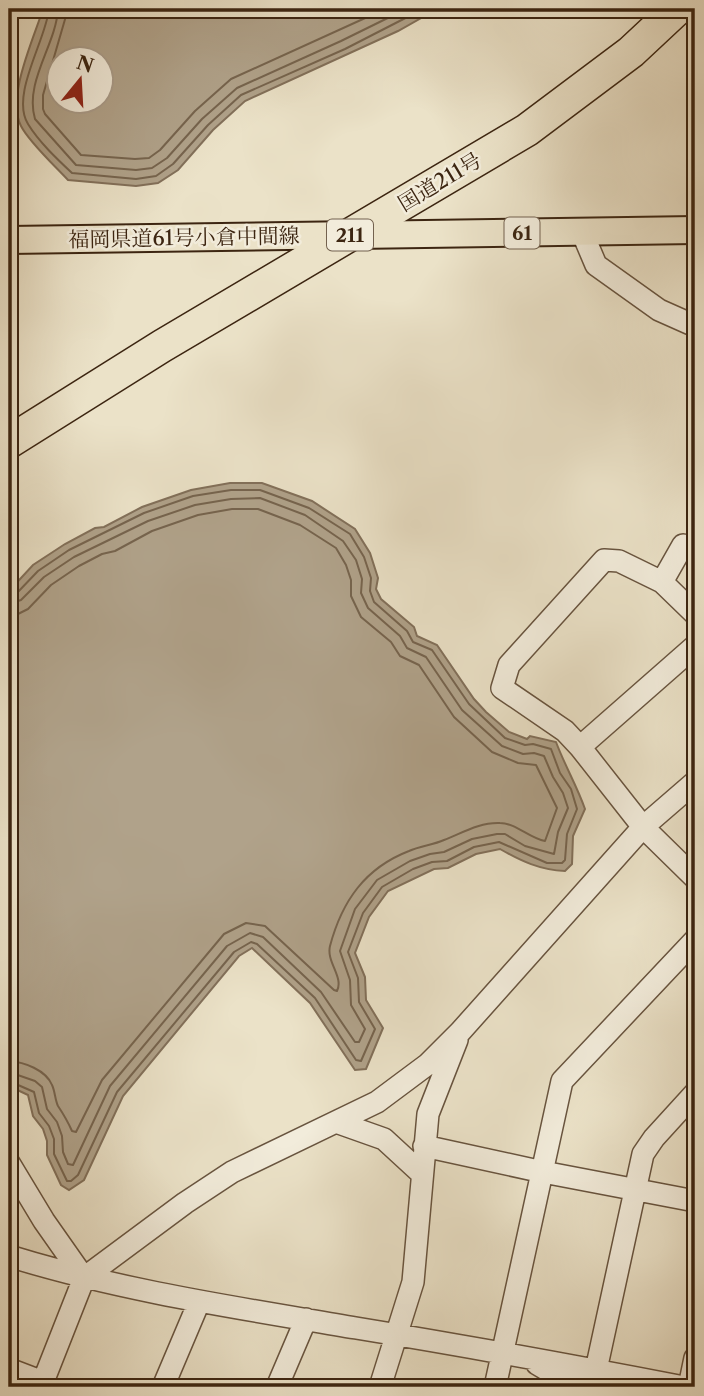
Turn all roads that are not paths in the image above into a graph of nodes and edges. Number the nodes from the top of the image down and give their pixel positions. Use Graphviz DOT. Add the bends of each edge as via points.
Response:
graph roads {
  1 [pos="682,11"];
  2 [pos="695,230"];
  3 [pos="582,232"];
  4 [pos="349,236"];
  5 [pos="9,240"];
  6 [pos="695,326"];
  7 [pos="9,442"];
  8 [pos="695,552"];
  9 [pos="662,582"];
  10 [pos="695,614"];
  11 [pos="695,646"];
  12 [pos="580,747"];
  13 [pos="695,782"];
  14 [pos="643,827"];
  15 [pos="695,878"];
  16 [pos="695,940"];
  17 [pos="460,1032"];
  18 [pos="695,1093"];
  19 [pos="336,1122"];
  20 [pos="424,1146"];
  21 [pos="9,1163"];
  22 [pos="543,1172"];
  23 [pos="422,1174"];
  24 [pos="634,1190"];
  25 [pos="695,1201"];
  26 [pos="9,1256"];
  27 [pos="84,1278"];
  28 [pos="199,1302"];
  29 [pos="306,1319"];
  30 [pos="398,1335"];
  31 [pos="513,1354"];
  32 [pos="695,1358"];
  33 [pos="9,1369"];
  34 [pos="596,1370"];
  35 [pos="42,1385"];
  36 [pos="163,1387"];
  37 [pos="276,1387"];
  38 [pos="380,1387"];
  39 [pos="495,1387"];
  40 [pos="576,1387"];
  41 [pos="687,1387"];
  1 -- 4 [label="highway, 国道211号 / 211" via="527,130"];
  2 -- 3 [label="main road, 福岡県道61号小倉中間線 / 61"];
  3 -- 4 [label="main road, 福岡県道61号小倉中間線 / 61"];
  3 -- 6 [label="street" via="596,265 659,310"];
  4 -- 5 [label="main road, 福岡県道61号小倉中間線 / 61"];
  4 -- 7 [label="highway, 国道211号 / 211"];
  8 -- 9 [label="street" via="683,545"];
  9 -- 10 [label="street"];
  9 -- 12 [label="street" via="619,562 604,561 509,665 502,688 565,731"];
  11 -- 12 [label="street"];
  12 -- 14 [label="street"];
  13 -- 14 [label="street"];
  14 -- 15 [label="street"];
  14 -- 17 [label="street"];
  16 -- 22 [label="street" via="562,1081"];
  17 -- 19 [label="street" via="428,1064 377,1102"];
  17 -- 20 [label="street" via="428,1114"];
  18 -- 24 [label="street" via="643,1154"];
  19 -- 23 [label="street" via="384,1139"];
  19 -- 27 [label="street" via="232,1172"];
  20 -- 22 [label="street"];
  20 -- 23 [label="street"];
  21 -- 27 [label="street"];
  22 -- 24 [label="street"];
  22 -- 31 [label="street"];
  23 -- 30 [label="street" via="413,1282"];
  24 -- 25 [label="street"];
  24 -- 34 [label="street"];
  26 -- 27 [label="street"];
  27 -- 28 [label="street"];
  27 -- 35 [label="street"];
  28 -- 29 [label="street"];
  28 -- 36 [label="street"];
  29 -- 30 [label="street"];
  29 -- 37 [label="street"];
  30 -- 31 [label="street"];
  30 -- 38 [label="street"];
  31 -- 34 [label="street"];
  31 -- 39 [label="street"];
  31 -- 40 [label="street"];
  32 -- 41 [label="street"];
  33 -- 35 [label="street"];
  34 -- 41 [label="street"];
}
